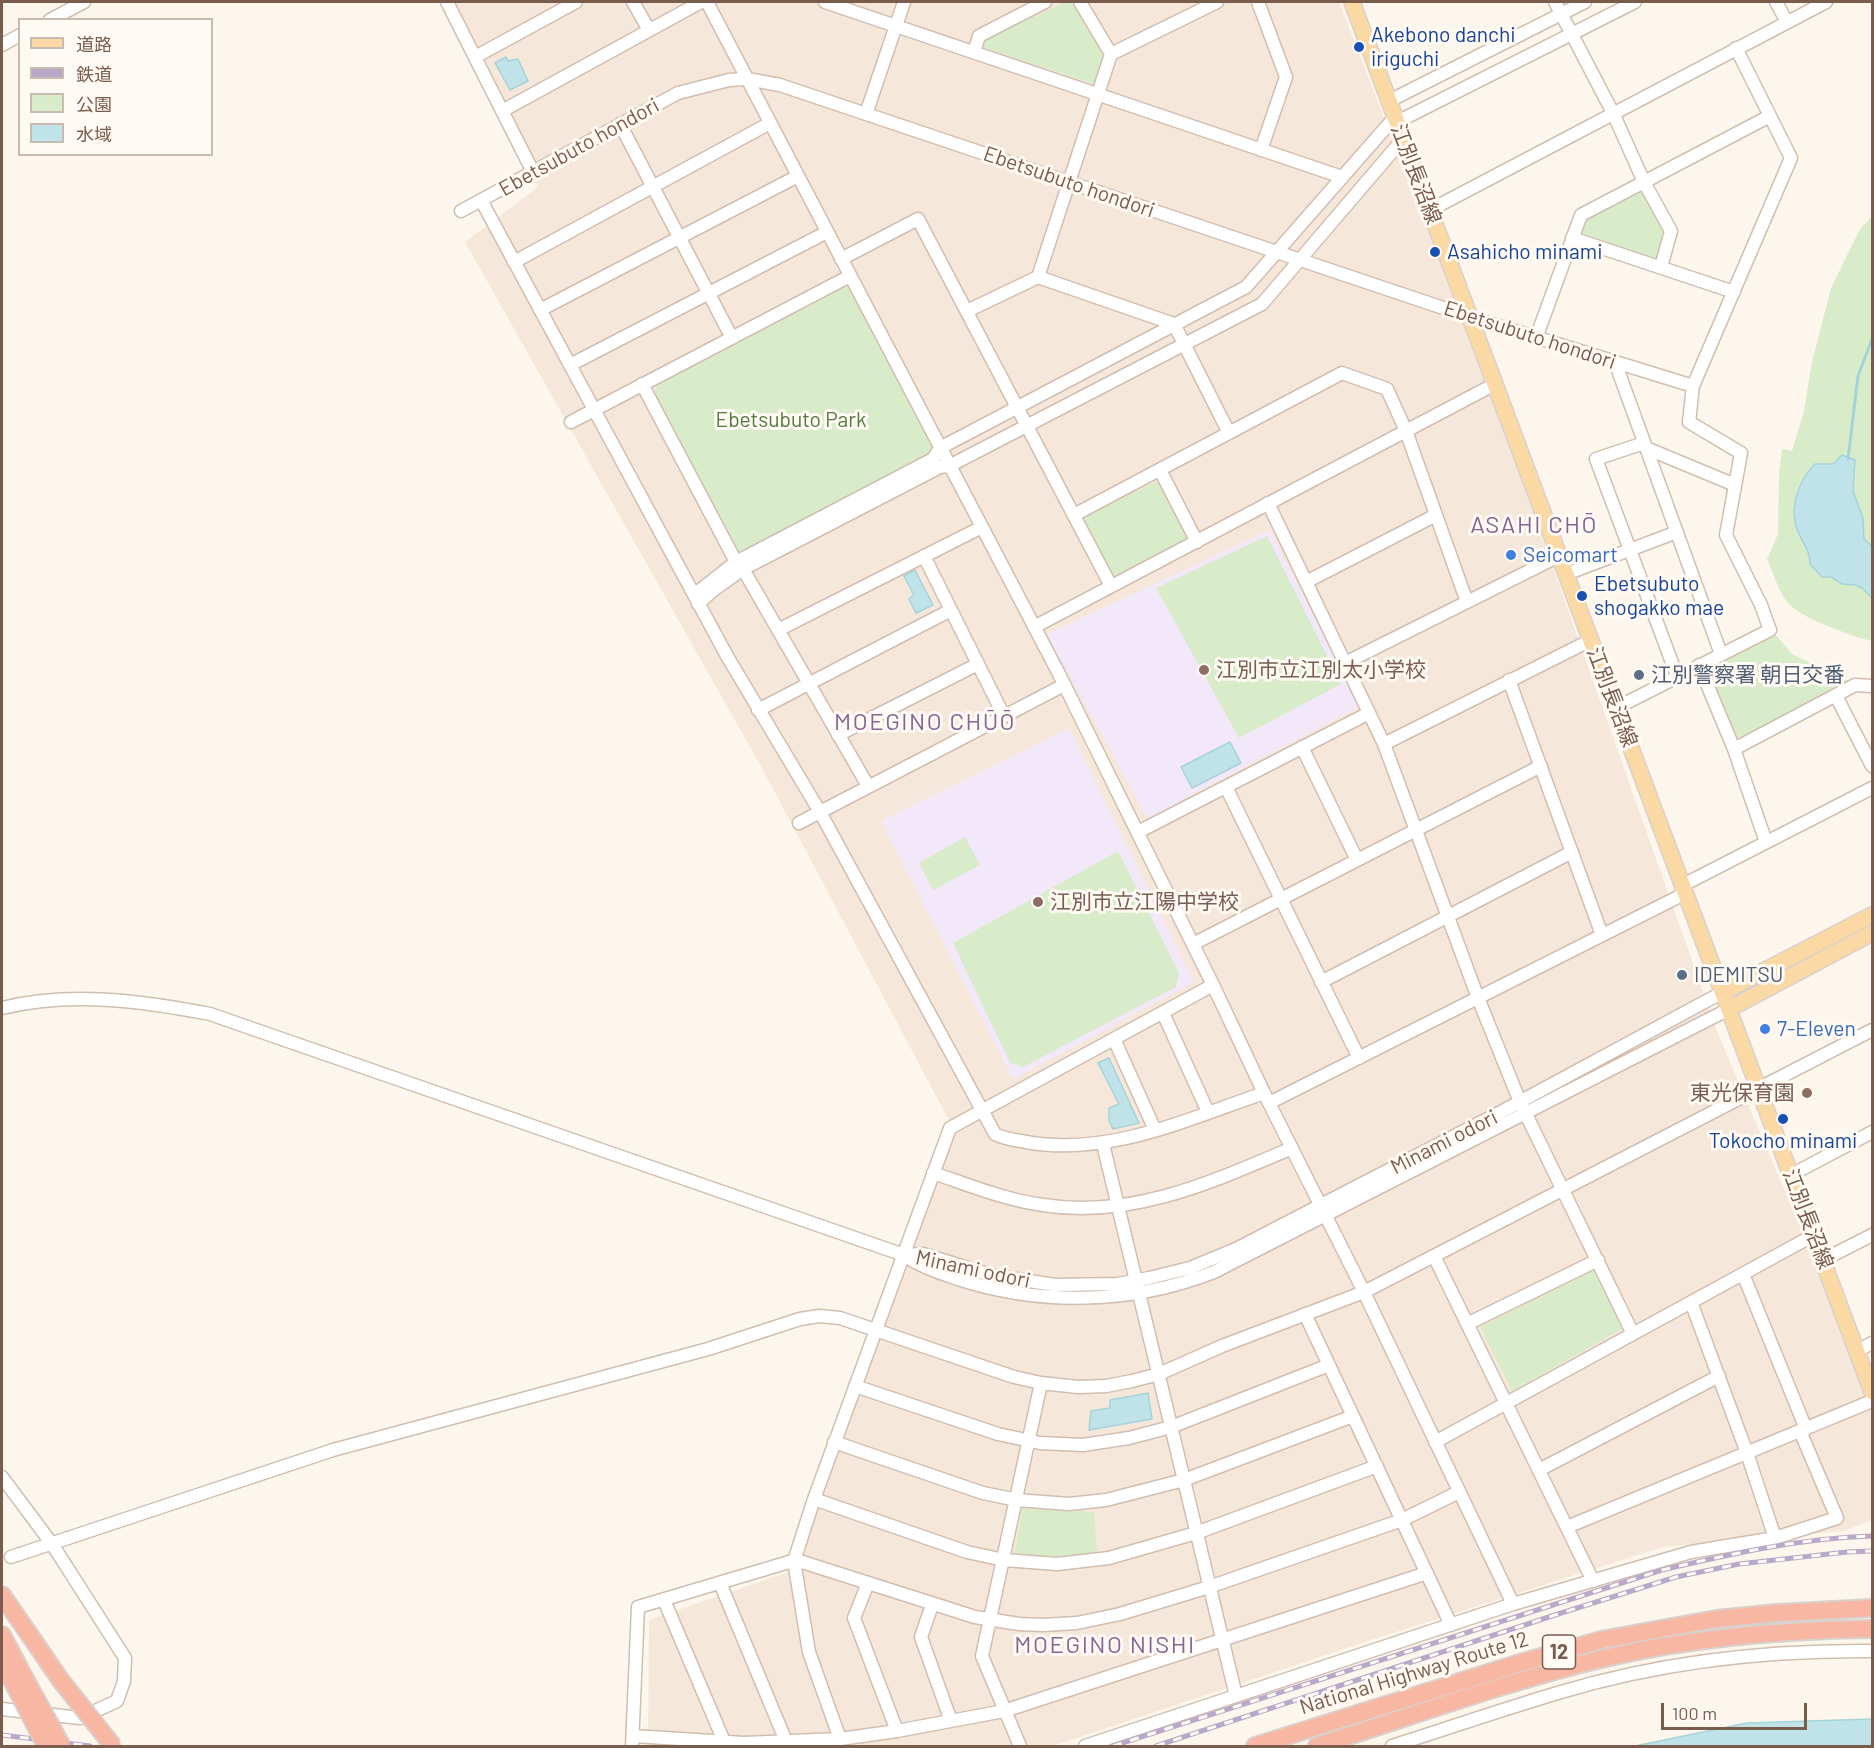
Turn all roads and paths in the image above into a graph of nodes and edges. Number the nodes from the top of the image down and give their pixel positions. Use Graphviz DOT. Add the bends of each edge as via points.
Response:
graph roads {
  1 [pos="84,2"];
  2 [pos="576,2"];
  3 [pos="633,2"];
  4 [pos="701,2"];
  5 [pos="707,2"];
  6 [pos="825,2"];
  7 [pos="904,2"];
  8 [pos="1045,2"];
  9 [pos="1080,2"];
  10 [pos="1217,2"];
  11 [pos="1258,2"];
  12 [pos="1352,2"];
  13 [pos="1555,2"];
  14 [pos="1586,2"];
  15 [pos="1635,2"];
  16 [pos="1776,2"];
  17 [pos="1826,2"];
  18 [pos="451,3"];
  19 [pos="1562,14"];
  20 [pos="54,18"];
  21 [pos="1787,22"];
  22 [pos="896,26"];
  23 [pos="649,30"];
  24 [pos="1572,34"];
  25 [pos="18,37"];
  26 [pos="2,45"];
  27 [pos="1736,48"];
  28 [pos="974,52"];
  29 [pos="1111,54"];
  30 [pos="475,57"];
  31 [pos="747,79"];
  32 [pos="1098,94"];
  33 [pos="1389,101"];
  34 [pos="502,111"];
  35 [pos="1613,113"];
  36 [pos="866,114"];
  37 [pos="1770,116"];
  38 [pos="1396,120"];
  39 [pos="770,123"];
  40 [pos="620,124"];
  41 [pos="1403,139"];
  42 [pos="1261,150"];
  43 [pos="533,172"];
  44 [pos="798,176"];
  45 [pos="1342,177"];
  46 [pos="1068,182"];
  47 [pos="1644,182"];
  48 [pos="653,187"];
  49 [pos="481,200"];
  50 [pos="1430,210"];
  51 [pos="461,211"];
  52 [pos="827,232"];
  53 [pos="679,236"];
  54 [pos="1572,238"];
  55 [pos="1276,252"];
  56 [pos="841,259"];
  57 [pos="1298,259"];
  58 [pos="514,262"];
  59 [pos="1661,267"];
  60 [pos="850,276"];
  61 [pos="1038,277"];
  62 [pos="1734,292"];
  63 [pos="709,293"];
  64 [pos="540,310"];
  65 [pos="967,311"];
  66 [pos="1470,317"];
  67 [pos="1174,324"];
  68 [pos="732,338"];
  69 [pos="1536,338"];
  70 [pos="1184,344"];
  71 [pos="1615,362"];
  72 [pos="570,365"];
  73 [pos="642,384"];
  74 [pos="1495,384"];
  75 [pos="1693,386"];
  76 [pos="1017,408"];
  77 [pos="594,410"];
  78 [pos="571,422"];
  79 [pos="1027,426"];
  80 [pos="1406,431"];
  81 [pos="1229,433"];
  82 [pos="1645,445"];
  83 [pos="940,448"];
  84 [pos="949,466"];
  85 [pos="1160,470"];
  86 [pos="1735,485"];
  87 [pos="1268,503"];
  88 [pos="1074,515"];
  89 [pos="1436,515"];
  90 [pos="982,527"];
  91 [pos="1677,532"];
  92 [pos="1197,542"];
  93 [pos="1630,550"];
  94 [pos="924,556"];
  95 [pos="1559,556"];
  96 [pos="740,565"];
  97 [pos="1566,574"];
  98 [pos="1306,582"];
  99 [pos="1111,586"];
  100 [pos="696,600"];
  101 [pos="1467,602"];
  102 [pos="951,610"];
  103 [pos="1034,627"];
  104 [pos="778,630"];
  105 [pos="1591,640"];
  106 [pos="1721,654"];
  107 [pos="978,663"];
  108 [pos="1345,663"];
  109 [pos="1699,665"];
  110 [pos="1677,676"];
  111 [pos="1509,680"];
  112 [pos="809,684"];
  113 [pos="1064,685"];
  114 [pos="1872,686"];
  115 [pos="1836,696"];
  116 [pos="1616,708"];
  117 [pos="758,710"];
  118 [pos="1369,713"];
  119 [pos="1004,716"];
  120 [pos="838,735"];
  121 [pos="1384,744"];
  122 [pos="1302,747"];
  123 [pos="1734,748"];
  124 [pos="1540,766"];
  125 [pos="1872,766"];
  126 [pos="868,786"];
  127 [pos="1226,787"];
  128 [pos="1872,788"];
  129 [pos="820,812"];
  130 [pos="799,823"];
  131 [pos="1416,830"];
  132 [pos="1138,832"];
  133 [pos="1767,842"];
  134 [pos="1572,852"];
  135 [pos="1357,860"];
  136 [pos="1684,889"];
  137 [pos="1282,899"];
  138 [pos="1448,915"];
  139 [pos="1872,915"];
  140 [pos="1872,933"];
  141 [pos="1602,935"];
  142 [pos="1193,944"];
  143 [pos="1321,982"];
  144 [pos="1213,985"];
  145 [pos="1723,992"];
  146 [pos="1478,998"];
  147 [pos="2,1008"];
  148 [pos="1729,1009"];
  149 [pos="1163,1013"];
  150 [pos="1872,1030"];
  151 [pos="1114,1040"];
  152 [pos="1359,1058"];
  153 [pos="1759,1088"];
  154 [pos="1267,1098"];
  155 [pos="1523,1108"];
  156 [pos="981,1111"];
  157 [pos="1208,1112"];
  158 [pos="1155,1130"];
  159 [pos="1872,1132"];
  160 [pos="1103,1144"];
  161 [pos="1292,1148"];
  162 [pos="933,1173"];
  163 [pos="1791,1175"];
  164 [pos="1563,1189"];
  165 [pos="1118,1207"];
  166 [pos="1323,1210"];
  167 [pos="1814,1235"];
  168 [pos="1872,1235"];
  169 [pos="904,1255"];
  170 [pos="1434,1256"];
  171 [pos="1598,1260"];
  172 [pos="1823,1260"];
  173 [pos="1743,1274"];
  174 [pos="1138,1287"];
  175 [pos="1364,1292"];
  176 [pos="1691,1302"];
  177 [pos="1305,1314"];
  178 [pos="1467,1324"];
  179 [pos="876,1330"];
  180 [pos="1633,1334"];
  181 [pos="1872,1343"];
  182 [pos="1857,1352"];
  183 [pos="1329,1365"];
  184 [pos="1158,1374"];
  185 [pos="1719,1376"];
  186 [pos="1041,1383"];
  187 [pos="855,1386"];
  188 [pos="1872,1392"];
  189 [pos="1872,1401"];
  190 [pos="1506,1403"];
  191 [pos="1353,1416"];
  192 [pos="1171,1427"];
  193 [pos="1803,1430"];
  194 [pos="1029,1441"];
  195 [pos="834,1442"];
  196 [pos="1435,1442"];
  197 [pos="1747,1453"];
  198 [pos="1377,1466"];
  199 [pos="1539,1470"];
  200 [pos="2,1477"];
  201 [pos="1184,1480"];
  202 [pos="1459,1492"];
  203 [pos="814,1499"];
  204 [pos="1017,1500"];
  205 [pos="1402,1520"];
  206 [pos="1567,1527"];
  207 [pos="1196,1533"];
  208 [pos="1775,1538"];
  209 [pos="52,1544"];
  210 [pos="11,1557"];
  211 [pos="1004,1560"];
  212 [pos="794,1561"];
  213 [pos="1427,1573"];
  214 [pos="1593,1581"];
  215 [pos="720,1583"];
  216 [pos="868,1583"];
  217 [pos="1209,1587"];
  218 [pos="2,1595"];
  219 [pos="664,1600"];
  220 [pos="1513,1604"];
  221 [pos="932,1605"];
  222 [pos="1872,1608"];
  223 [pos="991,1621"];
  224 [pos="1451,1625"];
  225 [pos="1872,1629"];
  226 [pos="2,1635"];
  227 [pos="1222,1640"];
  228 [pos="1872,1651"];
  229 [pos="2,1662"];
  230 [pos="19,1682"];
  231 [pos="1236,1696"];
  232 [pos="2,1708"];
  233 [pos="1005,1712"];
  234 [pos="951,1721"];
  235 [pos="897,1731"];
  236 [pos="840,1739"];
  237 [pos="632,1741"];
  238 [pos="725,1744"];
  239 [pos="787,1744"];
  240 [pos="46,1746"];
  241 [pos="62,1746"];
  242 [pos="113,1746"];
  243 [pos="1020,1746"];
  244 [pos="1085,1746"];
  245 [pos="1256,1746"];
  246 [pos="1317,1746"];
  247 [pos="1392,1746"];
  1 -- 20 [label="street"];
  2 -- 30 [label="street"];
  3 -- 23 [label="street"];
  4 -- 23 [label="street"];
  5 -- 31 [label="street"];
  6 -- 22 [label="street"];
  7 -- 22 [label="street"];
  8 -- 28 [label="street" via="979,36"];
  9 -- 29 [label="street"];
  10 -- 29 [label="street"];
  11 -- 42 [label="street" via="1286,77"];
  12 -- 33 [label="main road, 江別長沼線"];
  13 -- 19 [label="street"];
  14 -- 19 [label="street"];
  15 -- 24 [label="street"];
  16 -- 21 [label="street"];
  17 -- 21 [label="street"];
  18 -- 30 [label="street"];
  19 -- 24 [label="street"];
  19 -- 33 [label="street"];
  21 -- 27 [label="street"];
  22 -- 28 [label="street"];
  22 -- 36 [label="street"];
  23 -- 34 [label="street"];
  24 -- 35 [label="street"];
  24 -- 38 [label="street"];
  25 -- 26 [label="street"];
  27 -- 35 [label="street"];
  27 -- 37 [label="street"];
  28 -- 32 [label="street"];
  29 -- 32 [label="street"];
  30 -- 34 [label="street"];
  31 -- 36 [label="street, Ebetsubuto hondori" via="780,85"];
  31 -- 39 [label="street"];
  31 -- 40 [label="street, Ebetsubuto hondori" via="678,93"];
  32 -- 42 [label="street"];
  32 -- 46 [label="street"];
  33 -- 38 [label="main road, 江別長沼線"];
  34 -- 43 [label="street"];
  35 -- 47 [label="street"];
  35 -- 50 [label="street"];
  36 -- 46 [label="street, Ebetsubuto hondori"];
  37 -- 47 [label="street"];
  37 -- 62 [label="street" via="1791,158"];
  38 -- 41 [label="main road, 江別長沼線"];
  38 -- 45 [label="street"];
  39 -- 44 [label="street"];
  39 -- 48 [label="street"];
  40 -- 43 [label="street, Ebetsubuto hondori"];
  40 -- 48 [label="street"];
  41 -- 50 [label="main road, 江別長沼線"];
  41 -- 57 [label="street"];
  42 -- 45 [label="street"];
  43 -- 49 [label="street, Ebetsubuto hondori"];
  44 -- 52 [label="street"];
  44 -- 53 [label="street"];
  45 -- 55 [label="street"];
  46 -- 55 [label="street, Ebetsubuto hondori"];
  46 -- 61 [label="street"];
  47 -- 54 [label="street" via="1581,215"];
  47 -- 59 [label="street" via="1671,231"];
  48 -- 53 [label="street"];
  48 -- 58 [label="street"];
  49 -- 51 [label="street, Ebetsubuto hondori"];
  49 -- 58 [label="street"];
  50 -- 66 [label="main road, 江別長沼線"];
  52 -- 56 [label="street"];
  52 -- 63 [label="street"];
  53 -- 63 [label="street"];
  53 -- 64 [label="street"];
  54 -- 59 [label="street"];
  54 -- 69 [label="street"];
  55 -- 57 [label="street, Ebetsubuto hondori"];
  55 -- 67 [label="street" via="1246,286"];
  56 -- 60 [label="street"];
  56 -- 65 [label="street" via="918,219"];
  57 -- 66 [label="street, Ebetsubuto hondori"];
  57 -- 70 [label="street" via="1262,304"];
  58 -- 64 [label="street"];
  59 -- 62 [label="street"];
  60 -- 68 [label="street"];
  60 -- 83 [label="street"];
  61 -- 65 [label="street"];
  61 -- 67 [label="street"];
  62 -- 75 [label="street"];
  63 -- 68 [label="street"];
  63 -- 72 [label="street"];
  64 -- 72 [label="street"];
  65 -- 76 [label="street"];
  66 -- 69 [label="street, Ebetsubuto hondori"];
  66 -- 74 [label="main road, 江別長沼線"];
  67 -- 70 [label="street"];
  67 -- 76 [label="street"];
  68 -- 73 [label="street"];
  69 -- 71 [label="street, Ebetsubuto hondori"];
  70 -- 79 [label="street"];
  70 -- 81 [label="street"];
  71 -- 75 [label="street, Ebetsubuto hondori"];
  71 -- 82 [label="street"];
  72 -- 77 [label="street"];
  73 -- 77 [label="street"];
  73 -- 96 [label="street"];
  74 -- 80 [label="street"];
  74 -- 95 [label="main road, 江別長沼線"];
  75 -- 86 [label="street" via="1689,422 1742,453"];
  76 -- 79 [label="street"];
  76 -- 83 [label="street"];
  77 -- 78 [label="street"];
  77 -- 100 [label="street"];
  79 -- 84 [label="street"];
  79 -- 88 [label="street"];
  80 -- 81 [label="street" via="1387,389 1342,373"];
  80 -- 87 [label="street"];
  80 -- 89 [label="street"];
  81 -- 85 [label="street"];
  82 -- 86 [label="street"];
  82 -- 91 [label="street"];
  82 -- 93 [label="street" via="1596,459"];
  83 -- 84 [label="street"];
  83 -- 96 [label="street" via="933,459"];
  84 -- 90 [label="street"];
  84 -- 96 [label="street"];
  85 -- 88 [label="street"];
  85 -- 92 [label="street"];
  86 -- 106 [label="street" via="1726,535 1770,630"];
  87 -- 92 [label="street"];
  87 -- 98 [label="street"];
  88 -- 99 [label="street"];
  89 -- 98 [label="street"];
  89 -- 101 [label="street"];
  90 -- 94 [label="street"];
  90 -- 103 [label="street"];
  91 -- 93 [label="street"];
  91 -- 106 [label="street"];
  92 -- 99 [label="street"];
  93 -- 97 [label="street"];
  93 -- 110 [label="street"];
  94 -- 102 [label="street"];
  94 -- 104 [label="street"];
  95 -- 97 [label="main road, 江別長沼線"];
  95 -- 101 [label="street"];
  96 -- 100 [label="street" via="711,592"];
  96 -- 104 [label="street"];
  97 -- 105 [label="main road, 江別長沼線"];
  98 -- 108 [label="street"];
  99 -- 103 [label="street"];
  100 -- 117 [label="street"];
  101 -- 108 [label="street"];
  102 -- 107 [label="street"];
  102 -- 112 [label="street"];
  103 -- 113 [label="street"];
  104 -- 112 [label="street"];
  105 -- 111 [label="street"];
  105 -- 116 [label="main road, 江別長沼線"];
  106 -- 109 [label="street"];
  107 -- 119 [label="street"];
  107 -- 120 [label="street"];
  108 -- 118 [label="street"];
  109 -- 110 [label="street"];
  109 -- 123 [label="street"];
  110 -- 116 [label="street"];
  111 -- 121 [label="street"];
  111 -- 124 [label="street"];
  112 -- 117 [label="street"];
  112 -- 120 [label="street"];
  113 -- 119 [label="street"];
  113 -- 132 [label="street"];
  114 -- 115 [label="street" via="1855,685"];
  115 -- 123 [label="street"];
  115 -- 125 [label="street"];
  116 -- 136 [label="main road, 江別長沼線"];
  117 -- 129 [label="street"];
  118 -- 121 [label="street"];
  118 -- 122 [label="street"];
  119 -- 126 [label="street"];
  120 -- 126 [label="street"];
  121 -- 131 [label="street"];
  122 -- 127 [label="street"];
  122 -- 135 [label="street"];
  123 -- 133 [label="street"];
  124 -- 131 [label="street"];
  124 -- 134 [label="street"];
  126 -- 129 [label="street"];
  127 -- 132 [label="street"];
  127 -- 137 [label="street"];
  128 -- 133 [label="street"];
  129 -- 130 [label="street"];
  129 -- 156 [label="street"];
  131 -- 135 [label="street"];
  131 -- 138 [label="street"];
  132 -- 142 [label="street"];
  133 -- 136 [label="street"];
  134 -- 138 [label="street"];
  134 -- 141 [label="street"];
  135 -- 137 [label="street"];
  136 -- 141 [label="street"];
  136 -- 145 [label="main road, 江別長沼線"];
  137 -- 142 [label="street"];
  137 -- 143 [label="street"];
  138 -- 143 [label="street"];
  138 -- 146 [label="street"];
  139 -- 145 [label="main road, Minami odori"];
  140 -- 148 [label="main road, Minami odori"];
  141 -- 146 [label="street"];
  142 -- 144 [label="street"];
  143 -- 152 [label="street"];
  144 -- 149 [label="street"];
  144 -- 154 [label="street"];
  145 -- 148 [label="main road, 江別長沼線"];
  145 -- 155 [label="street, Minami odori"];
  146 -- 152 [label="street"];
  146 -- 155 [label="street"];
  147 -- 169 [label="street, Minami odori" via="105,998 210,1014"];
  148 -- 153 [label="main road, 江別長沼線"];
  148 -- 155 [label="street, Minami odori"];
  149 -- 151 [label="street"];
  149 -- 157 [label="street"];
  150 -- 153 [label="street"];
  151 -- 156 [label="street"];
  151 -- 158 [label="street"];
  152 -- 154 [label="street"];
  153 -- 163 [label="main road, 江別長沼線"];
  153 -- 164 [label="street"];
  154 -- 157 [label="street"];
  154 -- 161 [label="street"];
  155 -- 164 [label="street"];
  155 -- 166 [label="street, Minami odori"];
  156 -- 160 [label="street" via="994,1134 1003,1137 1055,1145"];
  156 -- 162 [label="street" via="950,1128"];
  157 -- 158 [label="street"];
  158 -- 160 [label="street"];
  159 -- 163 [label="street"];
  160 -- 165 [label="street"];
  161 -- 165 [label="street" via="1190,1190"];
  161 -- 166 [label="street"];
  162 -- 165 [label="street" via="1035,1204"];
  162 -- 169 [label="street"];
  163 -- 167 [label="main road, 江別長沼線"];
  164 -- 170 [label="street"];
  164 -- 171 [label="street"];
  165 -- 174 [label="street"];
  166 -- 174 [label="street, Minami odori" via="1214,1272 1177,1285"];
  166 -- 175 [label="street"];
  167 -- 172 [label="main road, 江別長沼線"];
  167 -- 173 [label="street"];
  168 -- 172 [label="street"];
  169 -- 174 [label="street, Minami odori" via="918,1265 1019,1294 1066,1298"];
  169 -- 179 [label="street"];
  170 -- 175 [label="street"];
  170 -- 178 [label="street"];
  171 -- 178 [label="street"];
  171 -- 180 [label="street"];
  172 -- 182 [label="main road, 江別長沼線"];
  173 -- 176 [label="street"];
  173 -- 193 [label="street"];
  174 -- 184 [label="street"];
  175 -- 177 [label="street"];
  175 -- 196 [label="street"];
  176 -- 180 [label="street"];
  176 -- 185 [label="street"];
  177 -- 183 [label="street"];
  177 -- 184 [label="street"];
  178 -- 190 [label="street"];
  179 -- 186 [label="street"];
  179 -- 187 [label="street"];
  179 -- 209 [label="street" via="830,1316 800,1319 708,1349 333,1450"];
  180 -- 190 [label="street"];
  181 -- 182 [label="street"];
  182 -- 188 [label="main road, 江別長沼線"];
  183 -- 191 [label="street"];
  183 -- 192 [label="street"];
  184 -- 186 [label="street" via="1097,1386"];
  184 -- 192 [label="street"];
  185 -- 197 [label="street"];
  185 -- 199 [label="street"];
  186 -- 194 [label="street"];
  187 -- 194 [label="street" via="987,1431"];
  187 -- 195 [label="street"];
  189 -- 193 [label="street"];
  190 -- 196 [label="street"];
  190 -- 199 [label="street"];
  191 -- 198 [label="street"];
  191 -- 201 [label="street"];
  192 -- 194 [label="street" via="1098,1443"];
  192 -- 201 [label="street"];
  193 -- 197 [label="street"];
  193 -- 208 [label="street" via="1837,1518"];
  194 -- 204 [label="street"];
  195 -- 203 [label="street"];
  195 -- 204 [label="street" via="970,1490"];
  196 -- 202 [label="street"];
  197 -- 206 [label="street"];
  197 -- 208 [label="street"];
  198 -- 205 [label="street"];
  198 -- 207 [label="street"];
  199 -- 206 [label="street"];
  200 -- 209 [label="street"];
  201 -- 204 [label="street" via="1085,1503"];
  201 -- 207 [label="street"];
  202 -- 205 [label="street"];
  202 -- 220 [label="street"];
  203 -- 211 [label="street" via="957,1549"];
  203 -- 212 [label="street"];
  204 -- 211 [label="street"];
  205 -- 213 [label="street"];
  205 -- 217 [label="street"];
  206 -- 214 [label="street"];
  207 -- 211 [label="street" via="1109,1558 1057,1564"];
  207 -- 217 [label="street"];
  208 -- 214 [label="street" via="1691,1552"];
  209 -- 210 [label="street"];
  209 -- 232 [label="street" via="125,1658 124,1681 117,1701 80,1718"];
  211 -- 223 [label="street"];
  212 -- 215 [label="street"];
  212 -- 216 [label="street"];
  212 -- 236 [label="street" via="808,1652"];
  213 -- 224 [label="street"];
  213 -- 227 [label="street"];
  214 -- 220 [label="street"];
  215 -- 219 [label="street"];
  215 -- 239 [label="street"];
  216 -- 221 [label="street"];
  216 -- 235 [label="street" via="854,1618"];
  217 -- 223 [label="street" via="1092,1621 1043,1626"];
  217 -- 227 [label="street"];
  218 -- 242 [label="highway, bridge" via="62,1682"];
  219 -- 237 [label="street" via="638,1607"];
  219 -- 238 [label="street"];
  220 -- 224 [label="street"];
  221 -- 223 [label="street"];
  221 -- 234 [label="street" via="921,1637"];
  222 -- 245 [label="highway, National Highway Route 12 / 12" via="1716,1619 1601,1640"];
  223 -- 233 [label="street" via="982,1656"];
  224 -- 231 [label="street"];
  225 -- 246 [label="highway, National Highway Route 12 / 12" via="1727,1638 1606,1658"];
  226 -- 230 [label="highway"];
  227 -- 231 [label="street"];
  227 -- 233 [label="street"];
  228 -- 247 [label="street" via="1822,1651 1709,1661 1625,1676 1562,1691"];
  229 -- 230 [label="highway"];
  230 -- 240 [label="highway, bridge"];
  230 -- 241 [label="highway, bridge"];
  231 -- 244 [label="street"];
  233 -- 234 [label="street"];
  233 -- 243 [label="street"];
  234 -- 235 [label="street"];
  235 -- 236 [label="street"];
  236 -- 239 [label="street"];
  237 -- 238 [label="street"];
  238 -- 239 [label="street"];
}
